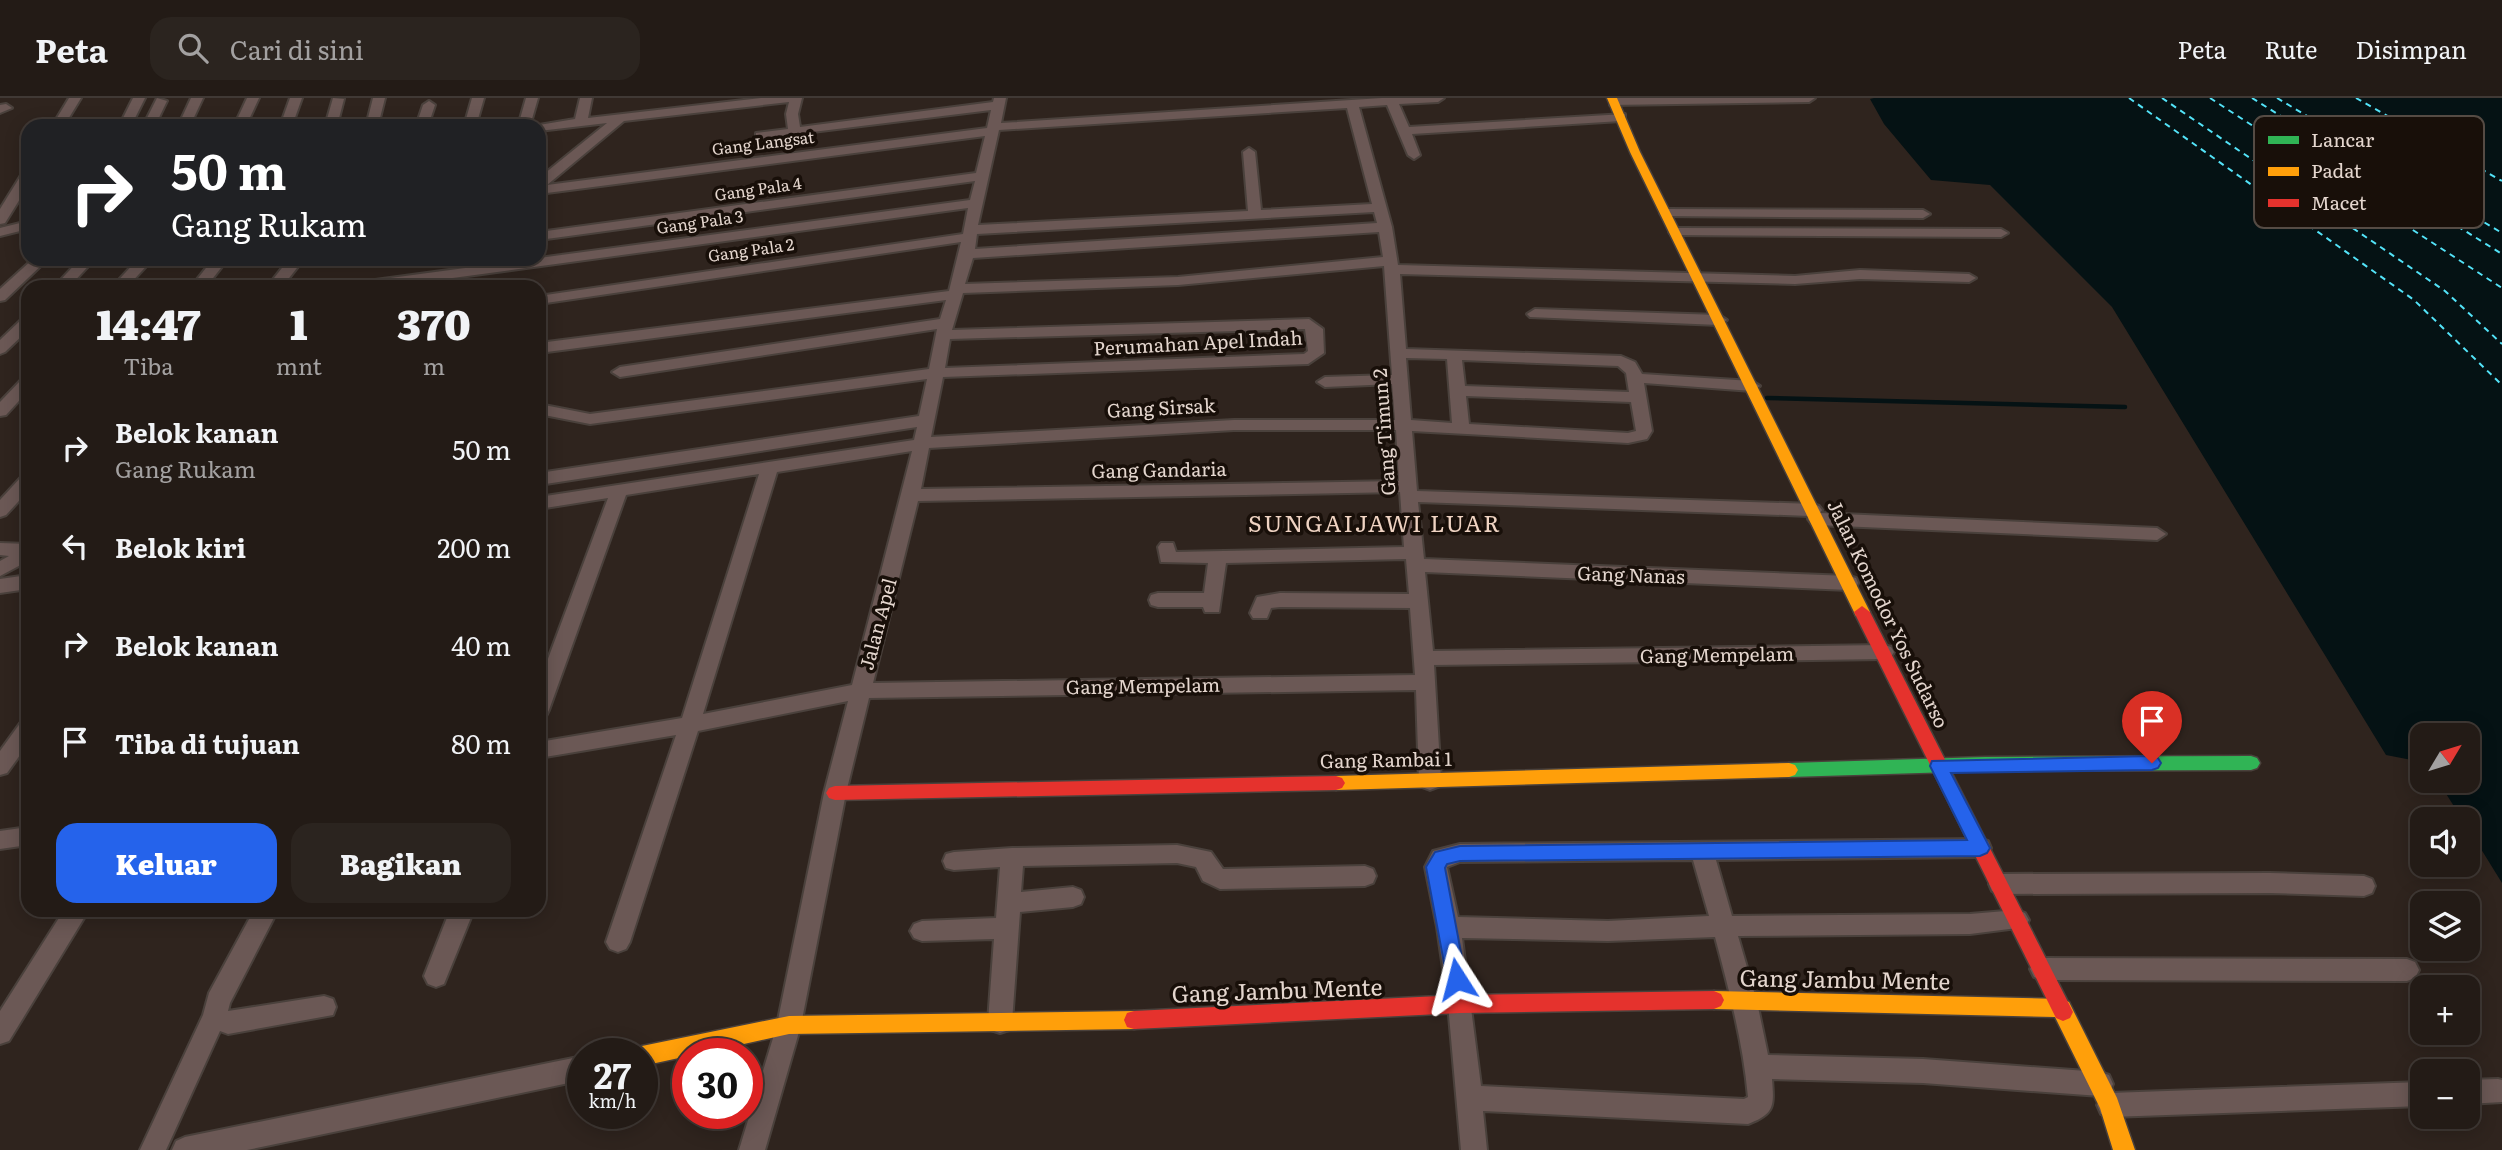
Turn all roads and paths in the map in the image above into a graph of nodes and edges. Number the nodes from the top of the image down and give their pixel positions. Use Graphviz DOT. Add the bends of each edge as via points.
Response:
graph roads {
  1 [pos="75,98"];
  2 [pos="139,98"];
  3 [pos="197,98"];
  4 [pos="253,98"];
  5 [pos="296,98"];
  6 [pos="379,98"];
  7 [pos="478,98"];
  8 [pos="532,98"];
  9 [pos="586,98"];
  10 [pos="650,98"];
  11 [pos="794,98"];
  12 [pos="1438,98"];
  13 [pos="1809,98"];
  14 [pos="338,99"];
  15 [pos="161,101"];
  16 [pos="999,101"];
  17 [pos="1392,101"];
  18 [pos="1282,103"];
  19 [pos="1352,103"];
  20 [pos="429,105"];
  21 [pos="1616,106"];
  22 [pos="649,114"];
  23 [pos="620,118"];
  24 [pos="62,119"];
  25 [pos="128,119"];
  26 [pos="152,119"];
  27 [pos="187,119"];
  28 [pos="243,119"];
  29 [pos="288,119"];
  30 [pos="333,119"];
  31 [pos="374,119"];
  32 [pos="424,119"];
  33 [pos="472,119"];
  34 [pos="526,119"];
  35 [pos="581,122"];
  36 [pos="546,126"];
  37 [pos="992,129"];
  38 [pos="1403,131"];
  39 [pos="795,132"];
  40 [pos="760,136"];
  41 [pos="1249,152"];
  42 [pos="1414,155"];
  43 [pos="981,176"];
  44 [pos="546,179"];
  45 [pos="21,186"];
  46 [pos="546,189"];
  47 [pos="975,204"];
  48 [pos="1378,208"];
  49 [pos="1667,212"];
  50 [pos="1923,214"];
  51 [pos="1255,215"];
  52 [pos="0,219"];
  53 [pos="1385,227"];
  54 [pos="6,230"];
  55 [pos="1676,232"];
  56 [pos="2001,233"];
  57 [pos="546,235"];
  58 [pos="0,239"];
  59 [pos="969,240"];
  60 [pos="546,261"];
  61 [pos="1392,265"];
  62 [pos="33,266"];
  63 [pos="82,266"];
  64 [pos="139,266"];
  65 [pos="215,266"];
  66 [pos="291,266"];
  67 [pos="442,266"];
  68 [pos="506,266"];
  69 [pos="430,276"];
  70 [pos="1698,278"];
  71 [pos="1969,278"];
  72 [pos="68,280"];
  73 [pos="126,280"];
  74 [pos="204,280"];
  75 [pos="280,280"];
  76 [pos="402,280"];
  77 [pos="425,280"];
  78 [pos="957,291"];
  79 [pos="0,297"];
  80 [pos="546,299"];
  81 [pos="1535,314"];
  82 [pos="1718,320"];
  83 [pos="21,328"];
  84 [pos="945,329"];
  85 [pos="546,347"];
  86 [pos="0,349"];
  87 [pos="1399,353"];
  88 [pos="1454,355"];
  89 [pos="620,372"];
  90 [pos="935,373"];
  91 [pos="1634,378"];
  92 [pos="1401,379"];
  93 [pos="1325,382"];
  94 [pos="1752,386"];
  95 [pos="21,389"];
  96 [pos="1458,391"];
  97 [pos="1638,397"];
  98 [pos="546,408"];
  99 [pos="0,411"];
  100 [pos="928,420"];
  101 [pos="1404,425"];
  102 [pos="1461,429"];
  103 [pos="920,444"];
  104 [pos="769,468"];
  105 [pos="546,478"];
  106 [pos="21,488"];
  107 [pos="620,491"];
  108 [pos="1408,491"];
  109 [pos="911,495"];
  110 [pos="546,502"];
  111 [pos="0,511"];
  112 [pos="1815,514"];
  113 [pos="2157,534"];
  114 [pos="1167,547"];
  115 [pos="0,549"];
  116 [pos="21,552"];
  117 [pos="21,556"];
  118 [pos="1218,557"];
  119 [pos="1414,559"];
  120 [pos="0,570"];
  121 [pos="21,583"];
  122 [pos="1849,583"];
  123 [pos="0,586"];
  124 [pos="1158,600"];
  125 [pos="1418,601"];
  126 [pos="1260,613"];
  127 [pos="1884,652"];
  128 [pos="1423,658"];
  129 [pos="1426,682"];
  130 [pos="546,691"];
  131 [pos="860,691"];
  132 [pos="690,724"];
  133 [pos="21,738"];
  134 [pos="546,749"];
  135 [pos="2251,763"];
  136 [pos="1938,766"];
  137 [pos="0,767"];
  138 [pos="1430,781"];
  139 [pos="835,793"];
  140 [pos="21,837"];
  141 [pos="0,840"];
  142 [pos="1980,848"];
  143 [pos="1702,851"];
  144 [pos="1012,858"];
  145 [pos="954,861"];
  146 [pos="1365,876"];
  147 [pos="2000,884"];
  148 [pos="2364,886"];
  149 [pos="1073,897"];
  150 [pos="1007,903"];
  151 [pos="73,917"];
  152 [pos="262,917"];
  153 [pos="459,917"];
  154 [pos="2017,919"];
  155 [pos="1725,926"];
  156 [pos="1449,927"];
  157 [pos="1005,928"];
  158 [pos="922,931"];
  159 [pos="618,942"];
  160 [pos="2042,970"];
  161 [pos="2407,970"];
  162 [pos="436,976"];
  163 [pos="1745,1002"];
  164 [pos="1460,1004"];
  165 [pos="324,1007"];
  166 [pos="2062,1008"];
  167 [pos="215,1016"];
  168 [pos="1000,1022"];
  169 [pos="789,1026"];
  170 [pos="0,1033"];
  171 [pos="658,1053"];
  172 [pos="1758,1067"];
  173 [pos="567,1071"];
  174 [pos="2498,1091"];
  175 [pos="2480,1092"];
  176 [pos="2410,1094"];
  177 [pos="2105,1095"];
  178 [pos="1468,1098"];
  179 [pos="153,1150"];
  180 [pos="185,1150"];
  181 [pos="752,1150"];
  182 [pos="1474,1150"];
  183 [pos="2124,1150"];
  1 -- 24 [label="street"];
  2 -- 25 [label="street"];
  3 -- 27 [label="street"];
  4 -- 28 [label="street"];
  5 -- 29 [label="street"];
  6 -- 31 [label="street"];
  7 -- 33 [label="street"];
  8 -- 34 [label="street"];
  9 -- 35 [label="street"];
  10 -- 22 [label="street"];
  11 -- 22 [label="street"];
  11 -- 39 [label="street"];
  12 -- 17 [label="street, Gang Langsat"];
  13 -- 21 [label="street"];
  14 -- 30 [label="street"];
  15 -- 26 [label="street"];
  16 -- 37 [label="street, Jalan Apel"];
  16 -- 39 [label="street"];
  17 -- 19 [label="street, Gang Langsat"];
  17 -- 38 [label="street"];
  18 -- 19 [label="street, Gang Langsat"];
  18 -- 37 [label="street, Gang Langsat"];
  19 -- 48 [label="street, Gang Timun 2"];
  20 -- 32 [label="street"];
  21 -- 38 [label="street"];
  21 -- 49 [label="street, Jalan Komodor Yos Sudarso"];
  22 -- 23 [label="street"];
  23 -- 35 [label="street"];
  23 -- 44 [label="street"];
  35 -- 36 [label="street"];
  37 -- 43 [label="street, Jalan Apel"];
  37 -- 46 [label="street, Gang Langsat"];
  38 -- 42 [label="street"];
  39 -- 40 [label="street"];
  41 -- 51 [label="street"];
  43 -- 47 [label="street, Jalan Apel"];
  43 -- 57 [label="street, Gang Pala 4"];
  45 -- 52 [label="street"];
  47 -- 59 [label="street, Jalan Apel"];
  47 -- 60 [label="street, Gang Pala 3"];
  48 -- 51 [label="street"];
  48 -- 53 [label="street, Gang Timun 2"];
  49 -- 50 [label="street"];
  49 -- 55 [label="street, Jalan Komodor Yos Sudarso"];
  51 -- 59 [label="street"];
  53 -- 59 [label="street"];
  53 -- 61 [label="street, Gang Timun 2"];
  54 -- 58 [label="street"];
  55 -- 56 [label="street"];
  55 -- 70 [label="street, Jalan Komodor Yos Sudarso"];
  59 -- 78 [label="street, Jalan Apel"];
  59 -- 80 [label="street, Gang Pala 2"];
  61 -- 70 [label="street"];
  61 -- 78 [label="street"];
  61 -- 87 [label="street, Gang Timun 2"];
  62 -- 79 [label="street"];
  63 -- 72 [label="street"];
  64 -- 73 [label="street"];
  65 -- 74 [label="street"];
  66 -- 75 [label="street"];
  67 -- 69 [label="street"];
  68 -- 69 [label="street, Gang Pala 3"];
  69 -- 76 [label="street"];
  69 -- 77 [label="street"];
  70 -- 71 [label="street"];
  70 -- 82 [label="street, Jalan Komodor Yos Sudarso"];
  78 -- 84 [label="street, Jalan Apel"];
  78 -- 85 [label="street"];
  81 -- 82 [label="street"];
  82 -- 94 [label="street, Jalan Komodor Yos Sudarso"];
  83 -- 86 [label="street"];
  84 -- 89 [label="street"];
  84 -- 90 [label="street, Jalan Apel"];
  84 -- 90 [label="street, Perumahan Apel Indah" via="1305,324 1315,328 1316,353 1308,359"];
  87 -- 88 [label="street"];
  87 -- 92 [label="street, Gang Timun 2"];
  88 -- 91 [label="street" via="1621,360 1629,365"];
  88 -- 96 [label="street"];
  90 -- 98 [label="street" via="590,419"];
  90 -- 100 [label="street, Jalan Apel"];
  91 -- 94 [label="street"];
  91 -- 97 [label="street"];
  92 -- 93 [label="street"];
  92 -- 101 [label="street, Gang Timun 2"];
  94 -- 112 [label="street, Jalan Komodor Yos Sudarso"];
  95 -- 99 [label="street"];
  96 -- 97 [label="street"];
  96 -- 102 [label="street"];
  97 -- 102 [label="street, Gang Sirsak" via="1644,431 1628,438"];
  100 -- 103 [label="street, Jalan Apel"];
  100 -- 105 [label="street"];
  101 -- 102 [label="street, Gang Sirsak"];
  101 -- 103 [label="street, Gang Sirsak" via="1234,425"];
  101 -- 108 [label="street, Gang Timun 2"];
  103 -- 104 [label="street, Gang Sirsak"];
  103 -- 109 [label="street, Jalan Apel"];
  104 -- 107 [label="street, Gang Sirsak"];
  104 -- 132 [label="street"];
  106 -- 111 [label="street"];
  107 -- 110 [label="street, Gang Sirsak"];
  107 -- 130 [label="street"];
  108 -- 109 [label="street, Gang Gandaria"];
  108 -- 112 [label="street, Gang Gandaria"];
  108 -- 119 [label="street, Gang Timun 2"];
  109 -- 131 [label="street, Jalan Apel"];
  112 -- 113 [label="street, Gang Gandaria"];
  112 -- 122 [label="street, Jalan Komodor Yos Sudarso"];
  114 -- 118 [label="street, Gang Nanas" via="1167,558"];
  115 -- 116 [label="street"];
  117 -- 120 [label="street"];
  118 -- 119 [label="street, Gang Nanas"];
  118 -- 124 [label="street" via="1212,603"];
  119 -- 122 [label="street, Gang Nanas"];
  119 -- 125 [label="street, Gang Timun 2"];
  121 -- 123 [label="street"];
  122 -- 127 [label="street, Jalan Komodor Yos Sudarso"];
  125 -- 126 [label="street" via="1280,600 1264,602"];
  125 -- 128 [label="street, Gang Timun 2"];
  127 -- 128 [label="street, Gang Mempelam"];
  127 -- 136 [label="street, Jalan Komodor Yos Sudarso"];
  128 -- 129 [label="street, Gang Timun 2"];
  129 -- 131 [label="street, Gang Mempelam"];
  129 -- 138 [label="street, Gang Timun 2"];
  131 -- 132 [label="street, Gang Mempelam"];
  131 -- 139 [label="street, Jalan Apel"];
  132 -- 134 [label="street, Gang Mempelam"];
  132 -- 159 [label="street"];
  133 -- 137 [label="street"];
  135 -- 136 [label="street, Gang Rambai 1"];
  136 -- 138 [label="street, Gang Rambai 1"];
  136 -- 142 [label="street, Jalan Komodor Yos Sudarso"];
  138 -- 139 [label="street, Gang Rambai 1"];
  139 -- 169 [label="street, Jalan Apel"];
  140 -- 141 [label="street"];
  142 -- 143 [label="street"];
  142 -- 147 [label="street, Jalan Komodor Yos Sudarso"];
  143 -- 155 [label="street"];
  143 -- 156 [label="street" via="1460,853 1441,858 1436,867"];
  144 -- 145 [label="street"];
  144 -- 146 [label="street" via="1177,854 1203,859 1211,874 1220,878"];
  144 -- 150 [label="street"];
  147 -- 148 [label="street"];
  147 -- 154 [label="street, Jalan Komodor Yos Sudarso"];
  149 -- 150 [label="street"];
  150 -- 157 [label="street"];
  151 -- 170 [label="street"];
  152 -- 167 [label="street" via="218,1001"];
  153 -- 162 [label="street"];
  154 -- 155 [label="street" via="1912,926"];
  154 -- 160 [label="street, Jalan Komodor Yos Sudarso"];
  155 -- 156 [label="street" via="1608,931"];
  155 -- 163 [label="street"];
  156 -- 164 [label="street"];
  157 -- 158 [label="street"];
  157 -- 168 [label="street"];
  160 -- 161 [label="street"];
  160 -- 166 [label="street, Jalan Komodor Yos Sudarso"];
  163 -- 164 [label="street, Gang Jambu Mente"];
  163 -- 166 [label="street, Gang Jambu Mente"];
  163 -- 172 [label="street"];
  164 -- 168 [label="street, Gang Jambu Mente"];
  164 -- 178 [label="street"];
  165 -- 167 [label="street" via="228,1023"];
  166 -- 177 [label="street, Jalan Komodor Yos Sudarso"];
  167 -- 179 [label="street"];
  168 -- 169 [label="street, Gang Jambu Mente"];
  169 -- 171 [label="street, Gang Jambu Mente"];
  169 -- 181 [label="street, Jalan Apel"];
  172 -- 177 [label="street" via="1923,1071"];
  172 -- 178 [label="street" via="1761,1103 1748,1112"];
  173 -- 180 [label="street"];
  174 -- 175 [label="street"];
  176 -- 177 [label="street"];
  177 -- 183 [label="street, Jalan Komodor Yos Sudarso"];
  178 -- 182 [label="street"];
}
